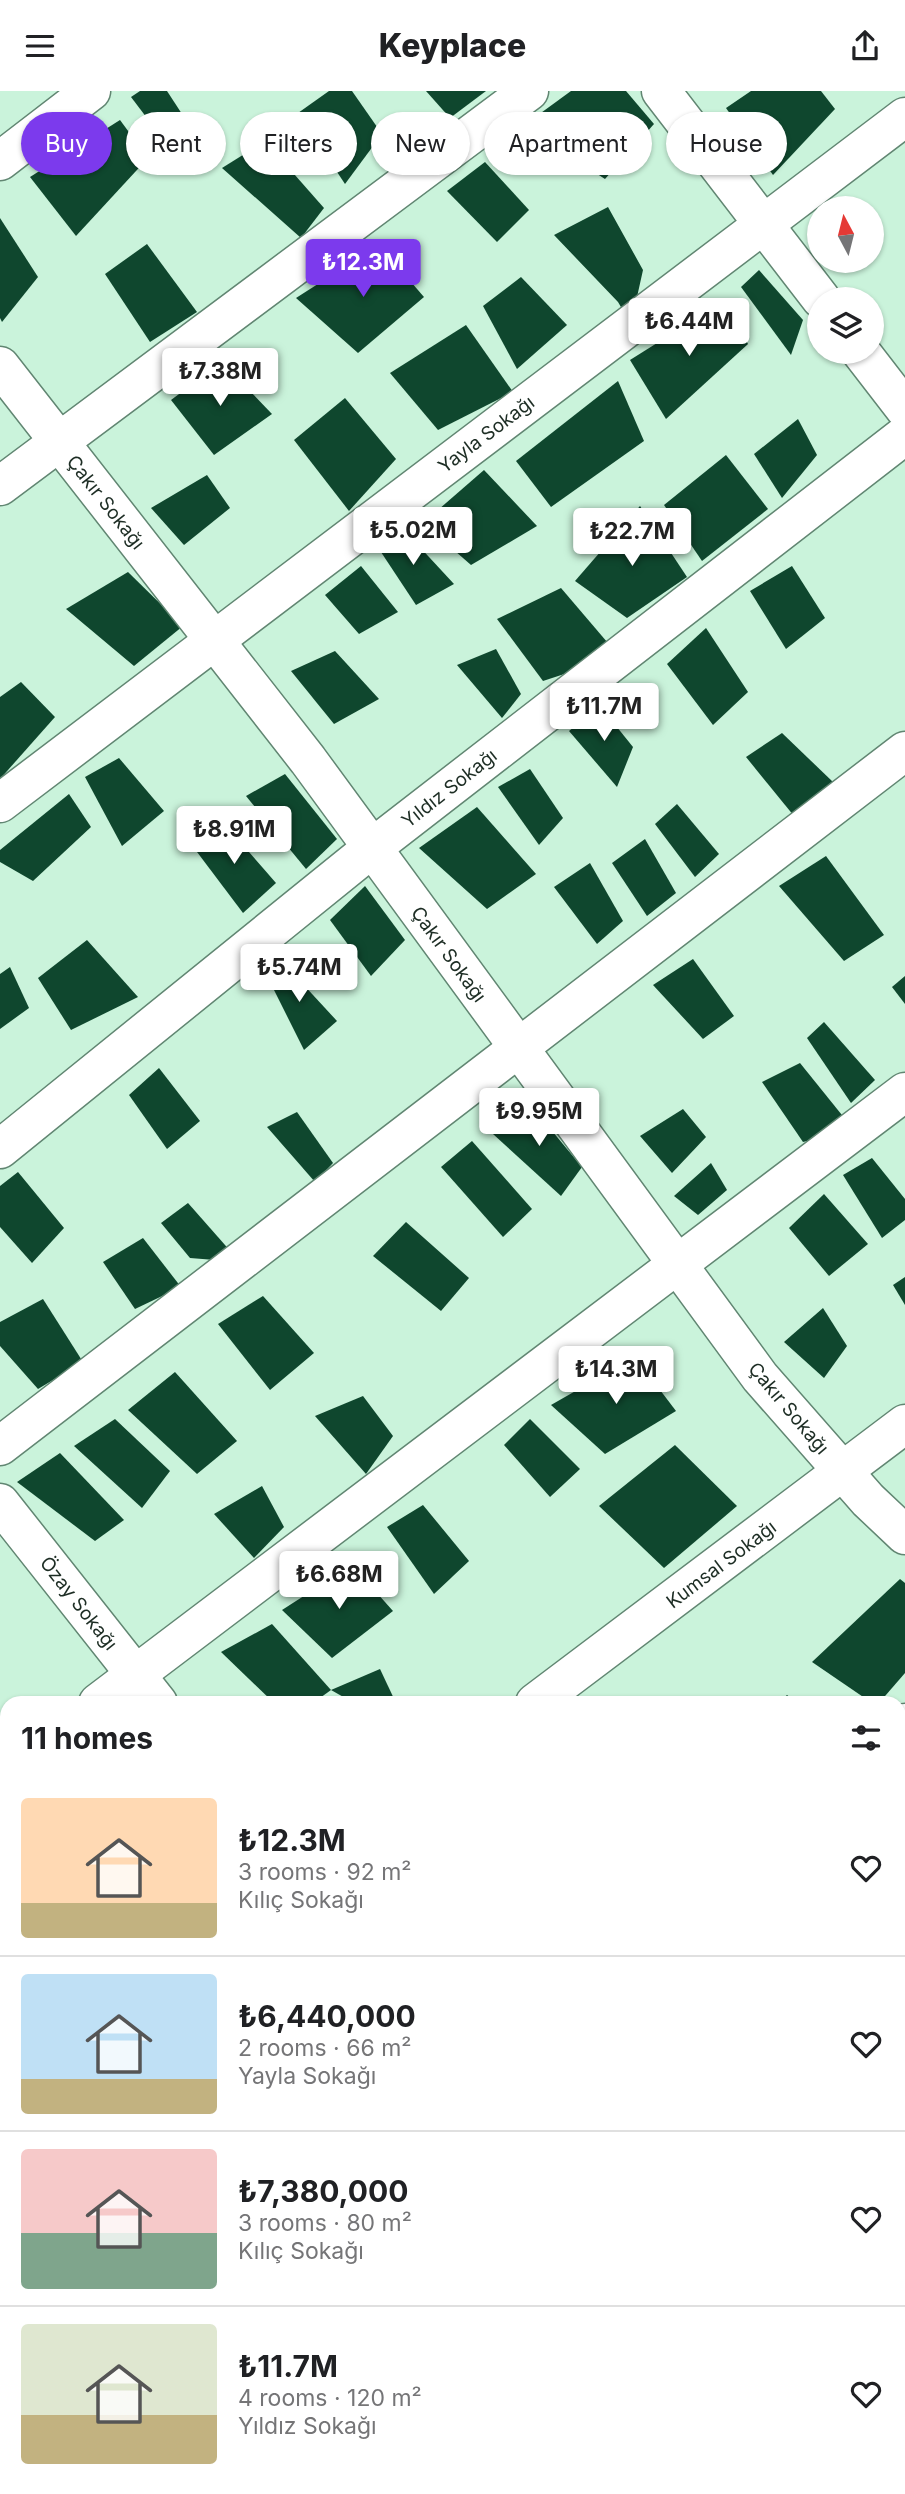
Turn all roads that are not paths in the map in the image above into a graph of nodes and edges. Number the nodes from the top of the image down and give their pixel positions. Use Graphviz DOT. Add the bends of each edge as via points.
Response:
graph roads {
  1 [pos="91,91"];
  2 [pos="529,91"];
  3 [pos="661,91"];
  4 [pos="905,117"];
  5 [pos="0,161"];
  6 [pos="763,224"];
  7 [pos="812,287"];
  8 [pos="870,364"];
  9 [pos="0,366"];
  10 [pos="905,409"];
  11 [pos="905,435"];
  12 [pos="59,442"];
  13 [pos="0,486"];
  14 [pos="214,640"];
  15 [pos="905,751"];
  16 [pos="0,803"];
  17 [pos="372,848"];
  18 [pos="519,1048"];
  19 [pos="905,1092"];
  20 [pos="0,1149"];
  21 [pos="678,1265"];
  22 [pos="905,1424"];
  23 [pos="0,1446"];
  24 [pos="843,1472"];
  25 [pos="0,1503"];
  26 [pos="905,1535"];
  27 [pos="146,1688"];
  28 [pos="120,1696"];
  29 [pos="562,1696"];
  1 -- 5 [label="street"];
  2 -- 12 [label="street"];
  3 -- 6 [label="street"];
  4 -- 6 [label="street, Yayla Sokağı"];
  6 -- 7 [label="street"];
  6 -- 14 [label="street, Yayla Sokağı"];
  8 -- 10 [label="street"];
  9 -- 12 [label="street, Çakır Sokağı"];
  11 -- 17 [label="street, Yıldız Sokağı"];
  12 -- 13 [label="street"];
  12 -- 14 [label="street, Çakır Sokağı"];
  14 -- 16 [label="street, Yayla Sokağı"];
  14 -- 17 [label="street, Çakır Sokağı"];
  15 -- 18 [label="street"];
  17 -- 18 [label="street, Çakır Sokağı"];
  17 -- 20 [label="street, Yıldız Sokağı"];
  18 -- 21 [label="street, Çakır Sokağı"];
  18 -- 23 [label="street"];
  19 -- 21 [label="street"];
  21 -- 24 [label="street, Çakır Sokağı" via="760,1377"];
  21 -- 27 [label="street"];
  22 -- 24 [label="street, Kumsal Sokağı"];
  24 -- 26 [label="street, Çakır Sokağı"];
  24 -- 29 [label="street, Kumsal Sokağı"];
  25 -- 27 [label="street, Özay Sokağı"];
  27 -- 28 [label="street"];
}
